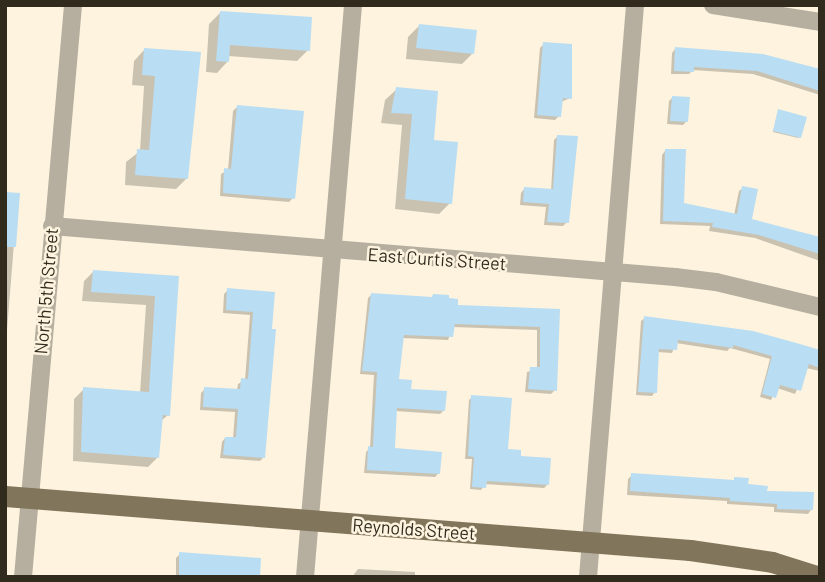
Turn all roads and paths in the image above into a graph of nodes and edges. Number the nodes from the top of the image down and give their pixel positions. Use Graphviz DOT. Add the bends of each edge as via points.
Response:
graph roads {
  1 [pos="73,5"];
  2 [pos="353,5"];
  3 [pos="635,5"];
  4 [pos="713,5"];
  5 [pos="820,22"];
  6 [pos="52,226"];
  7 [pos="331,251"];
  8 [pos="612,272"];
  9 [pos="820,307"];
  10 [pos="5,496"];
  11 [pos="29,499"];
  12 [pos="309,521"];
  13 [pos="590,542"];
  14 [pos="23,577"];
  15 [pos="305,577"];
  16 [pos="588,577"];
  17 [pos="820,577"];
  1 -- 6 [label="street, North 5th Street"];
  2 -- 7 [label="street"];
  3 -- 8 [label="street"];
  4 -- 5 [label="street"];
  6 -- 7 [label="street, East Curtis Street"];
  6 -- 11 [label="street, North 5th Street"];
  7 -- 8 [label="street, East Curtis Street"];
  7 -- 12 [label="street"];
  8 -- 9 [label="street, East Curtis Street" via="716,282"];
  8 -- 13 [label="street"];
  10 -- 11 [label="main road, Reynolds Street"];
  11 -- 12 [label="main road, Reynolds Street"];
  11 -- 14 [label="street, North 5th Street"];
  12 -- 13 [label="main road, Reynolds Street"];
  12 -- 15 [label="street"];
  13 -- 16 [label="street"];
  13 -- 17 [label="main road, Reynolds Street" via="734,555"];
}
